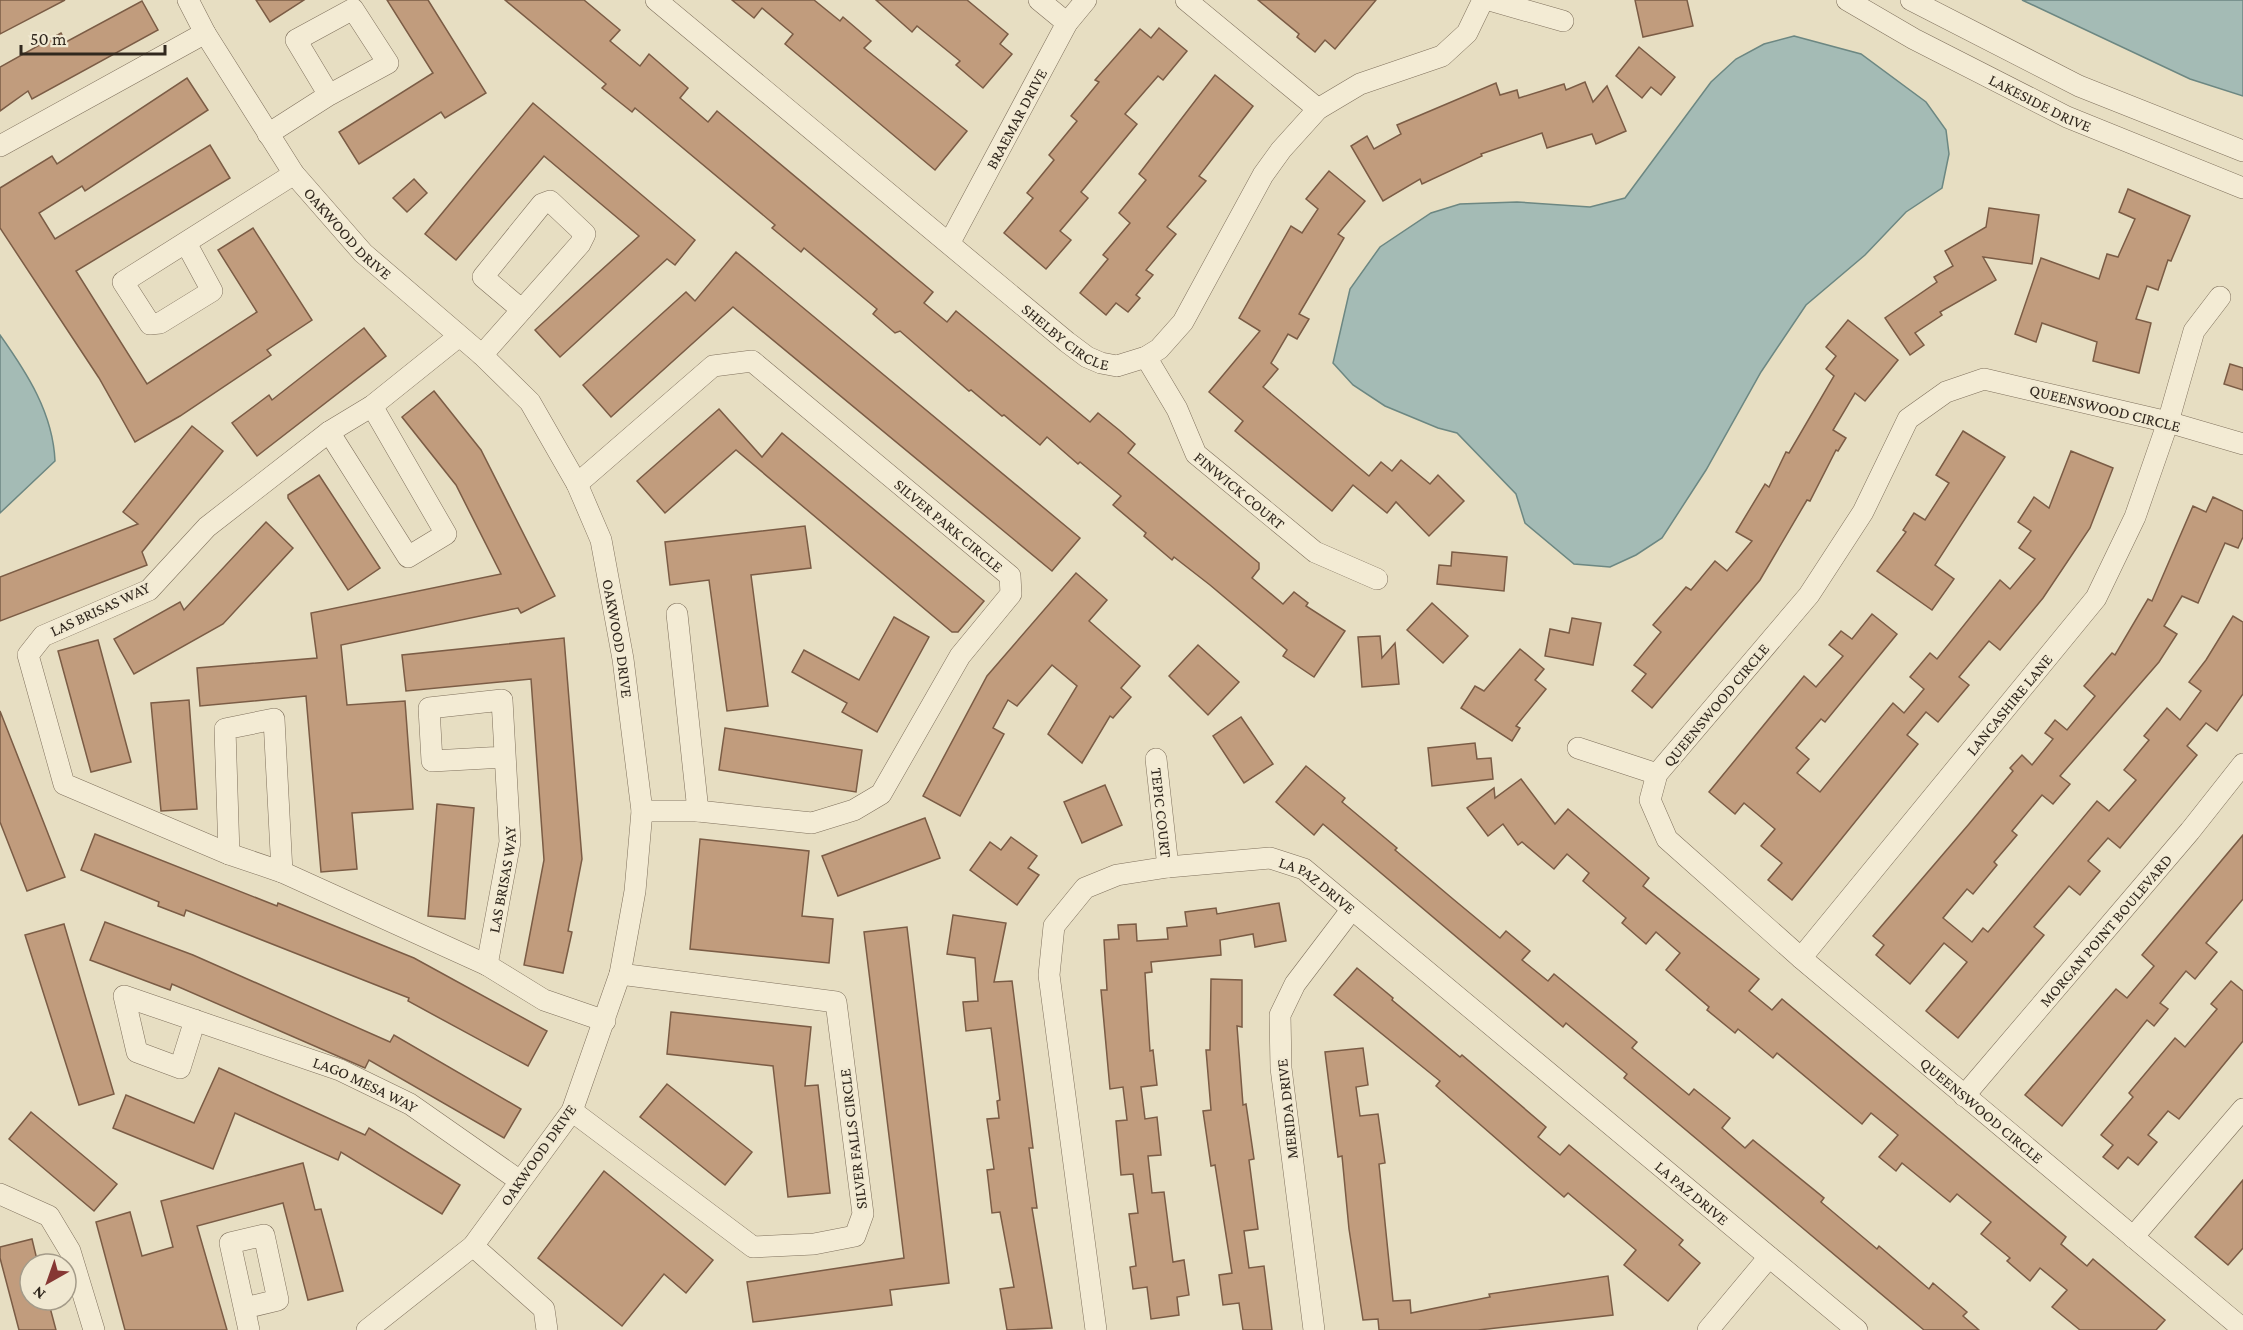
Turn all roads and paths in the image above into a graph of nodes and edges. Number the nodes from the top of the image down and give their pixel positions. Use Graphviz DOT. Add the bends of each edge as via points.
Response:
graph roads {
  1 [pos="188,0"];
  2 [pos="656,0"];
  3 [pos="1039,0"];
  4 [pos="1086,0"];
  5 [pos="1186,0"];
  6 [pos="1483,0"];
  7 [pos="1489,0"];
  8 [pos="1847,0"];
  9 [pos="1911,0"];
  10 [pos="1563,21"];
  11 [pos="1067,22"];
  12 [pos="205,33"];
  13 [pos="328,95"];
  14 [pos="1318,109"];
  15 [pos="268,134"];
  16 [pos="0,146"];
  17 [pos="2243,151"];
  18 [pos="294,174"];
  19 [pos="2243,188"];
  20 [pos="950,242"];
  21 [pos="186,243"];
  22 [pos="2220,297"];
  23 [pos="522,310"];
  24 [pos="458,337"];
  25 [pos="482,355"];
  26 [pos="1146,357"];
  27 [pos="372,406"];
  28 [pos="2168,422"];
  29 [pos="329,432"];
  30 [pos="2243,444"];
  31 [pos="577,484"];
  32 [pos="1377,579"];
  33 [pos="676,614"];
  34 [pos="1578,748"];
  35 [pos="505,757"];
  36 [pos="1156,759"];
  37 [pos="2243,764"];
  38 [pos="1657,774"];
  39 [pos="642,811"];
  40 [pos="698,811"];
  41 [pos="230,854"];
  42 [pos="1168,867"];
  43 [pos="282,872"];
  44 [pos="1352,909"];
  45 [pos="1801,958"];
  46 [pos="487,965"];
  47 [pos="620,974"];
  48 [pos="195,1020"];
  49 [pos="605,1021"];
  50 [pos="1964,1096"];
  51 [pos="2243,1109"];
  52 [pos="572,1111"];
  53 [pos="520,1181"];
  54 [pos="0,1194"];
  55 [pos="2133,1237"];
  56 [pos="473,1246"];
  57 [pos="1769,1257"];
  58 [pos="245,1308"];
  59 [pos="2243,1329"];
  60 [pos="94,1330"];
  61 [pos="249,1330"];
  62 [pos="367,1330"];
  63 [pos="547,1330"];
  64 [pos="1096,1330"];
  65 [pos="1314,1330"];
  66 [pos="1708,1330"];
  67 [pos="1857,1330"];
  1 -- 12 [label="street, OAKWOOD DRIVE"];
  2 -- 20 [label="street, SHELBY CIRCLE"];
  3 -- 11 [label="street"];
  4 -- 11 [label="street, BRAEMAR DRIVE"];
  5 -- 14 [label="street"];
  6 -- 14 [label="street, SHELBY CIRCLE" via="1467,33 1442,56 1360,84"];
  7 -- 10 [label="street"];
  8 -- 19 [label="street, LAKESIDE DRIVE" via="2067,117"];
  9 -- 17 [label="street, LAKESIDE DRIVE" via="2079,86"];
  11 -- 20 [label="street, BRAEMAR DRIVE"];
  12 -- 15 [label="street, OAKWOOD DRIVE"];
  12 -- 16 [label="street"];
  13 -- 15 [label="street"];
  14 -- 26 [label="street, SHELBY CIRCLE" via="1263,175 1183,322 1159,349"];
  15 -- 18 [label="street, OAKWOOD DRIVE"];
  18 -- 21 [label="street"];
  18 -- 24 [label="street, OAKWOOD DRIVE" via="363,253"];
  20 -- 26 [label="street, SHELBY CIRCLE" via="1088,357 1117,366"];
  22 -- 28 [label="street, LANCASHIRE LANE" via="2194,331"];
  23 -- 23 [label="street" via="585,234 550,201 542,204 483,277"];
  23 -- 25 [label="street"];
  24 -- 25 [label="street, OAKWOOD DRIVE"];
  24 -- 27 [label="street, LAS BRISAS WAY"];
  25 -- 31 [label="street, OAKWOOD DRIVE" via="530,402"];
  26 -- 32 [label="street, FINWICK COURT" via="1177,409 1196,454 1315,552"];
  27 -- 29 [label="street, LAS BRISAS WAY"];
  27 -- 29 [label="street" via="446,534 408,557"];
  28 -- 30 [label="street, QUEENSWOOD CIRCLE"];
  28 -- 38 [label="street, QUEENSWOOD CIRCLE" via="1984,378 1946,392 1908,419 1863,512 1809,595"];
  28 -- 45 [label="street, LANCASHIRE LANE" via="2135,517 2096,598"];
  29 -- 41 [label="street, LAS BRISAS WAY" via="207,527 149,590 43,636 28,655 64,784"];
  31 -- 39 [label="street, OAKWOOD DRIVE" via="601,540 623,659"];
  31 -- 40 [label="street, SILVER PARK CIRCLE" via="713,366 752,361 1010,576 1011,594 960,657 881,794 855,810 812,823"];
  33 -- 40 [label="street"];
  34 -- 38 [label="street"];
  35 -- 46 [label="street, LAS BRISAS WAY" via="510,842"];
  36 -- 42 [label="street, TEPIC COURT"];
  37 -- 50 [label="street, MORGAN POINT BOULEVARD"];
  38 -- 45 [label="street, QUEENSWOOD CIRCLE" via="1650,800 1667,840"];
  39 -- 40 [label="street, SILVER PARK CIRCLE"];
  39 -- 47 [label="street, OAKWOOD DRIVE" via="635,891"];
  41 -- 43 [label="street, LAS BRISAS WAY"];
  41 -- 43 [label="street" via="225,729 274,719"];
  42 -- 44 [label="street, LA PAZ DRIVE" via="1270,858 1304,869"];
  42 -- 64 [label="street, LA PAZ DRIVE" via="1117,875 1085,888 1054,926 1049,975"];
  43 -- 46 [label="street, LAS BRISAS WAY"];
  44 -- 57 [label="street, LA PAZ DRIVE"];
  44 -- 65 [label="street, MERIDA DRIVE" via="1294,984 1280,1015 1281,1068"];
  45 -- 50 [label="street, QUEENSWOOD CIRCLE"];
  46 -- 49 [label="street, LAS BRISAS WAY" via="544,1000"];
  47 -- 49 [label="street, OAKWOOD DRIVE"];
  47 -- 52 [label="street, SILVER FALLS CIRCLE" via="836,1002 863,1214 855,1236 814,1244 753,1247"];
  48 -- 53 [label="street, LAGO MESA WAY" via="340,1070 410,1104"];
  49 -- 52 [label="street, OAKWOOD DRIVE"];
  50 -- 55 [label="street, QUEENSWOOD CIRCLE"];
  51 -- 55 [label="street"];
  52 -- 53 [label="street, OAKWOOD DRIVE"];
  53 -- 56 [label="street, OAKWOOD DRIVE"];
  54 -- 60 [label="street" via="49,1216 70,1251"];
  55 -- 59 [label="street, QUEENSWOOD CIRCLE"];
  56 -- 62 [label="street, OAKWOOD DRIVE"];
  56 -- 63 [label="street" via="544,1310"];
  57 -- 66 [label="street"];
  57 -- 67 [label="street, LA PAZ DRIVE"];
  58 -- 61 [label="street"];
}
